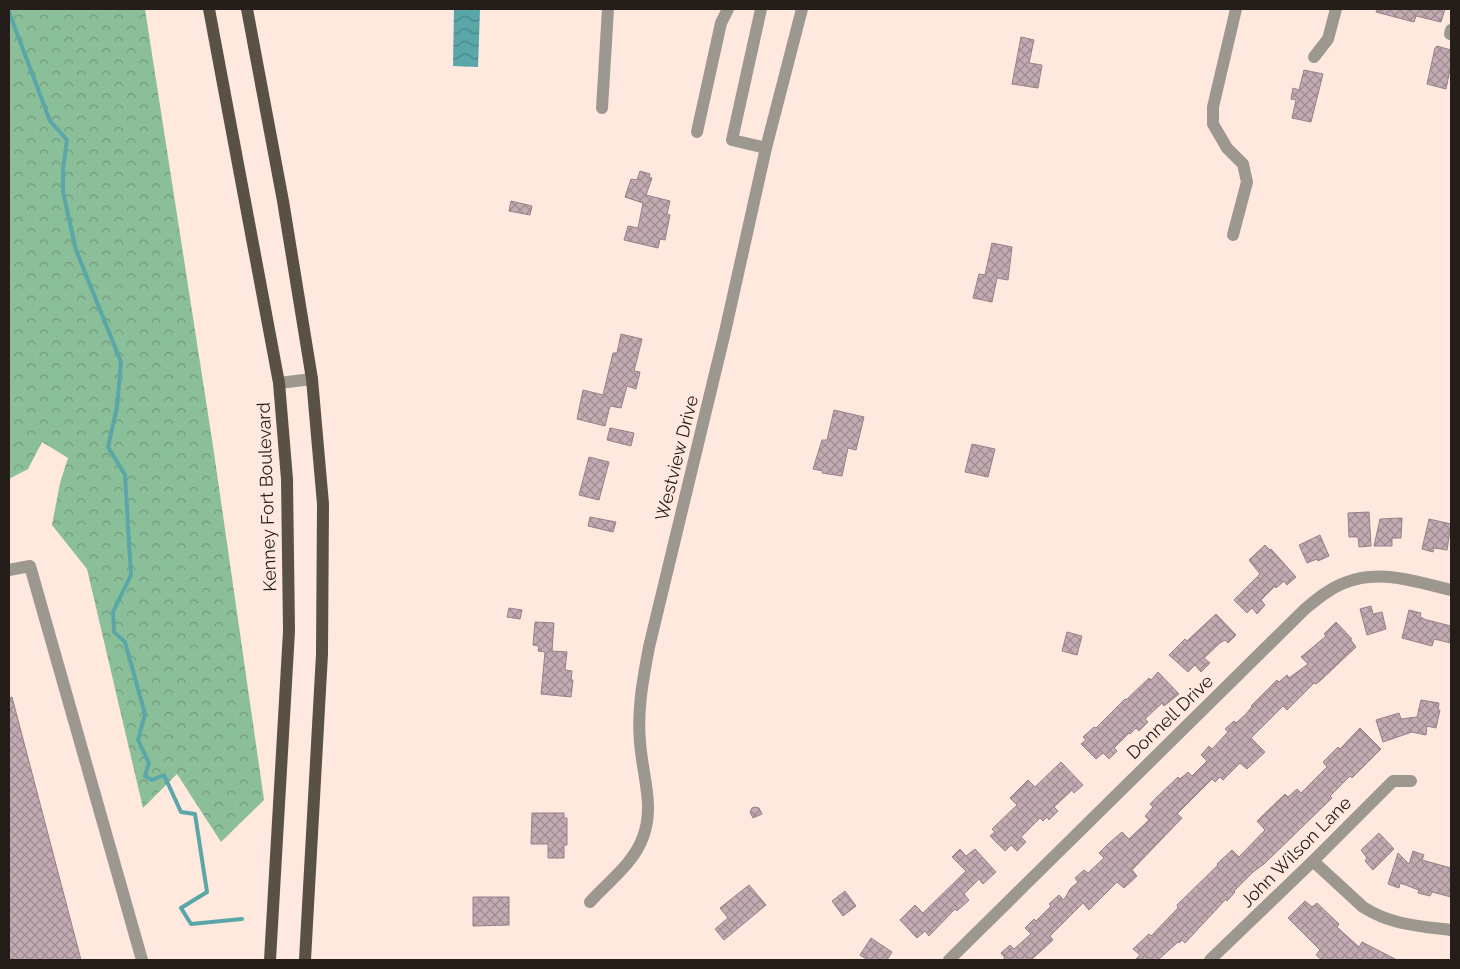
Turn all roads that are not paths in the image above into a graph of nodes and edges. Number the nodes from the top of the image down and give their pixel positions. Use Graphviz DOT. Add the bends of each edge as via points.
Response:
graph roads {
  1 [pos="209,9"];
  2 [pos="247,9"];
  3 [pos="608,9"];
  4 [pos="728,9"];
  5 [pos="761,9"];
  6 [pos="802,9"];
  7 [pos="1236,9"];
  8 [pos="1336,9"];
  9 [pos="1314,57"];
  10 [pos="602,108"];
  11 [pos="697,132"];
  12 [pos="766,148"];
  13 [pos="1233,235"];
  14 [pos="312,379"];
  15 [pos="279,383"];
  16 [pos="9,570"];
  17 [pos="1451,590"];
  18 [pos="1411,781"];
  19 [pos="1313,861"];
  20 [pos="590,902"];
  21 [pos="1451,930"];
  22 [pos="142,960"];
  23 [pos="270,960"];
  24 [pos="305,960"];
  25 [pos="949,960"];
  26 [pos="1210,960"];
  1 -- 15 [label="main road, Kenney Fort Boulevard"];
  2 -- 14 [label="main road"];
  3 -- 10 [label="street"];
  4 -- 11 [label="street" via="721,23"];
  5 -- 12 [label="street" via="732,140"];
  6 -- 12 [label="street, Westview Drive"];
  7 -- 13 [label="street" via="1213,107 1213,124 1227,148 1243,164 1247,182"];
  8 -- 9 [label="street" via="1328,39"];
  12 -- 20 [label="street, Westview Drive" via="642,685 639,716 648,800 646,826 636,851"];
  14 -- 15 [label="street"];
  14 -- 24 [label="main road" via="323,504 322,654"];
  15 -- 23 [label="main road, Kenney Fort Boulevard" via="287,479 289,631"];
  16 -- 22 [label="street" via="30,566"];
  17 -- 25 [label="street, Donnell Drive" via="1393,576 1345,582 1326,593 1305,609"];
  18 -- 19 [label="street, John Wilson Lane" via="1392,781"];
  19 -- 21 [label="street" via="1371,912 1407,925"];
  19 -- 26 [label="street, John Wilson Lane"];
}
